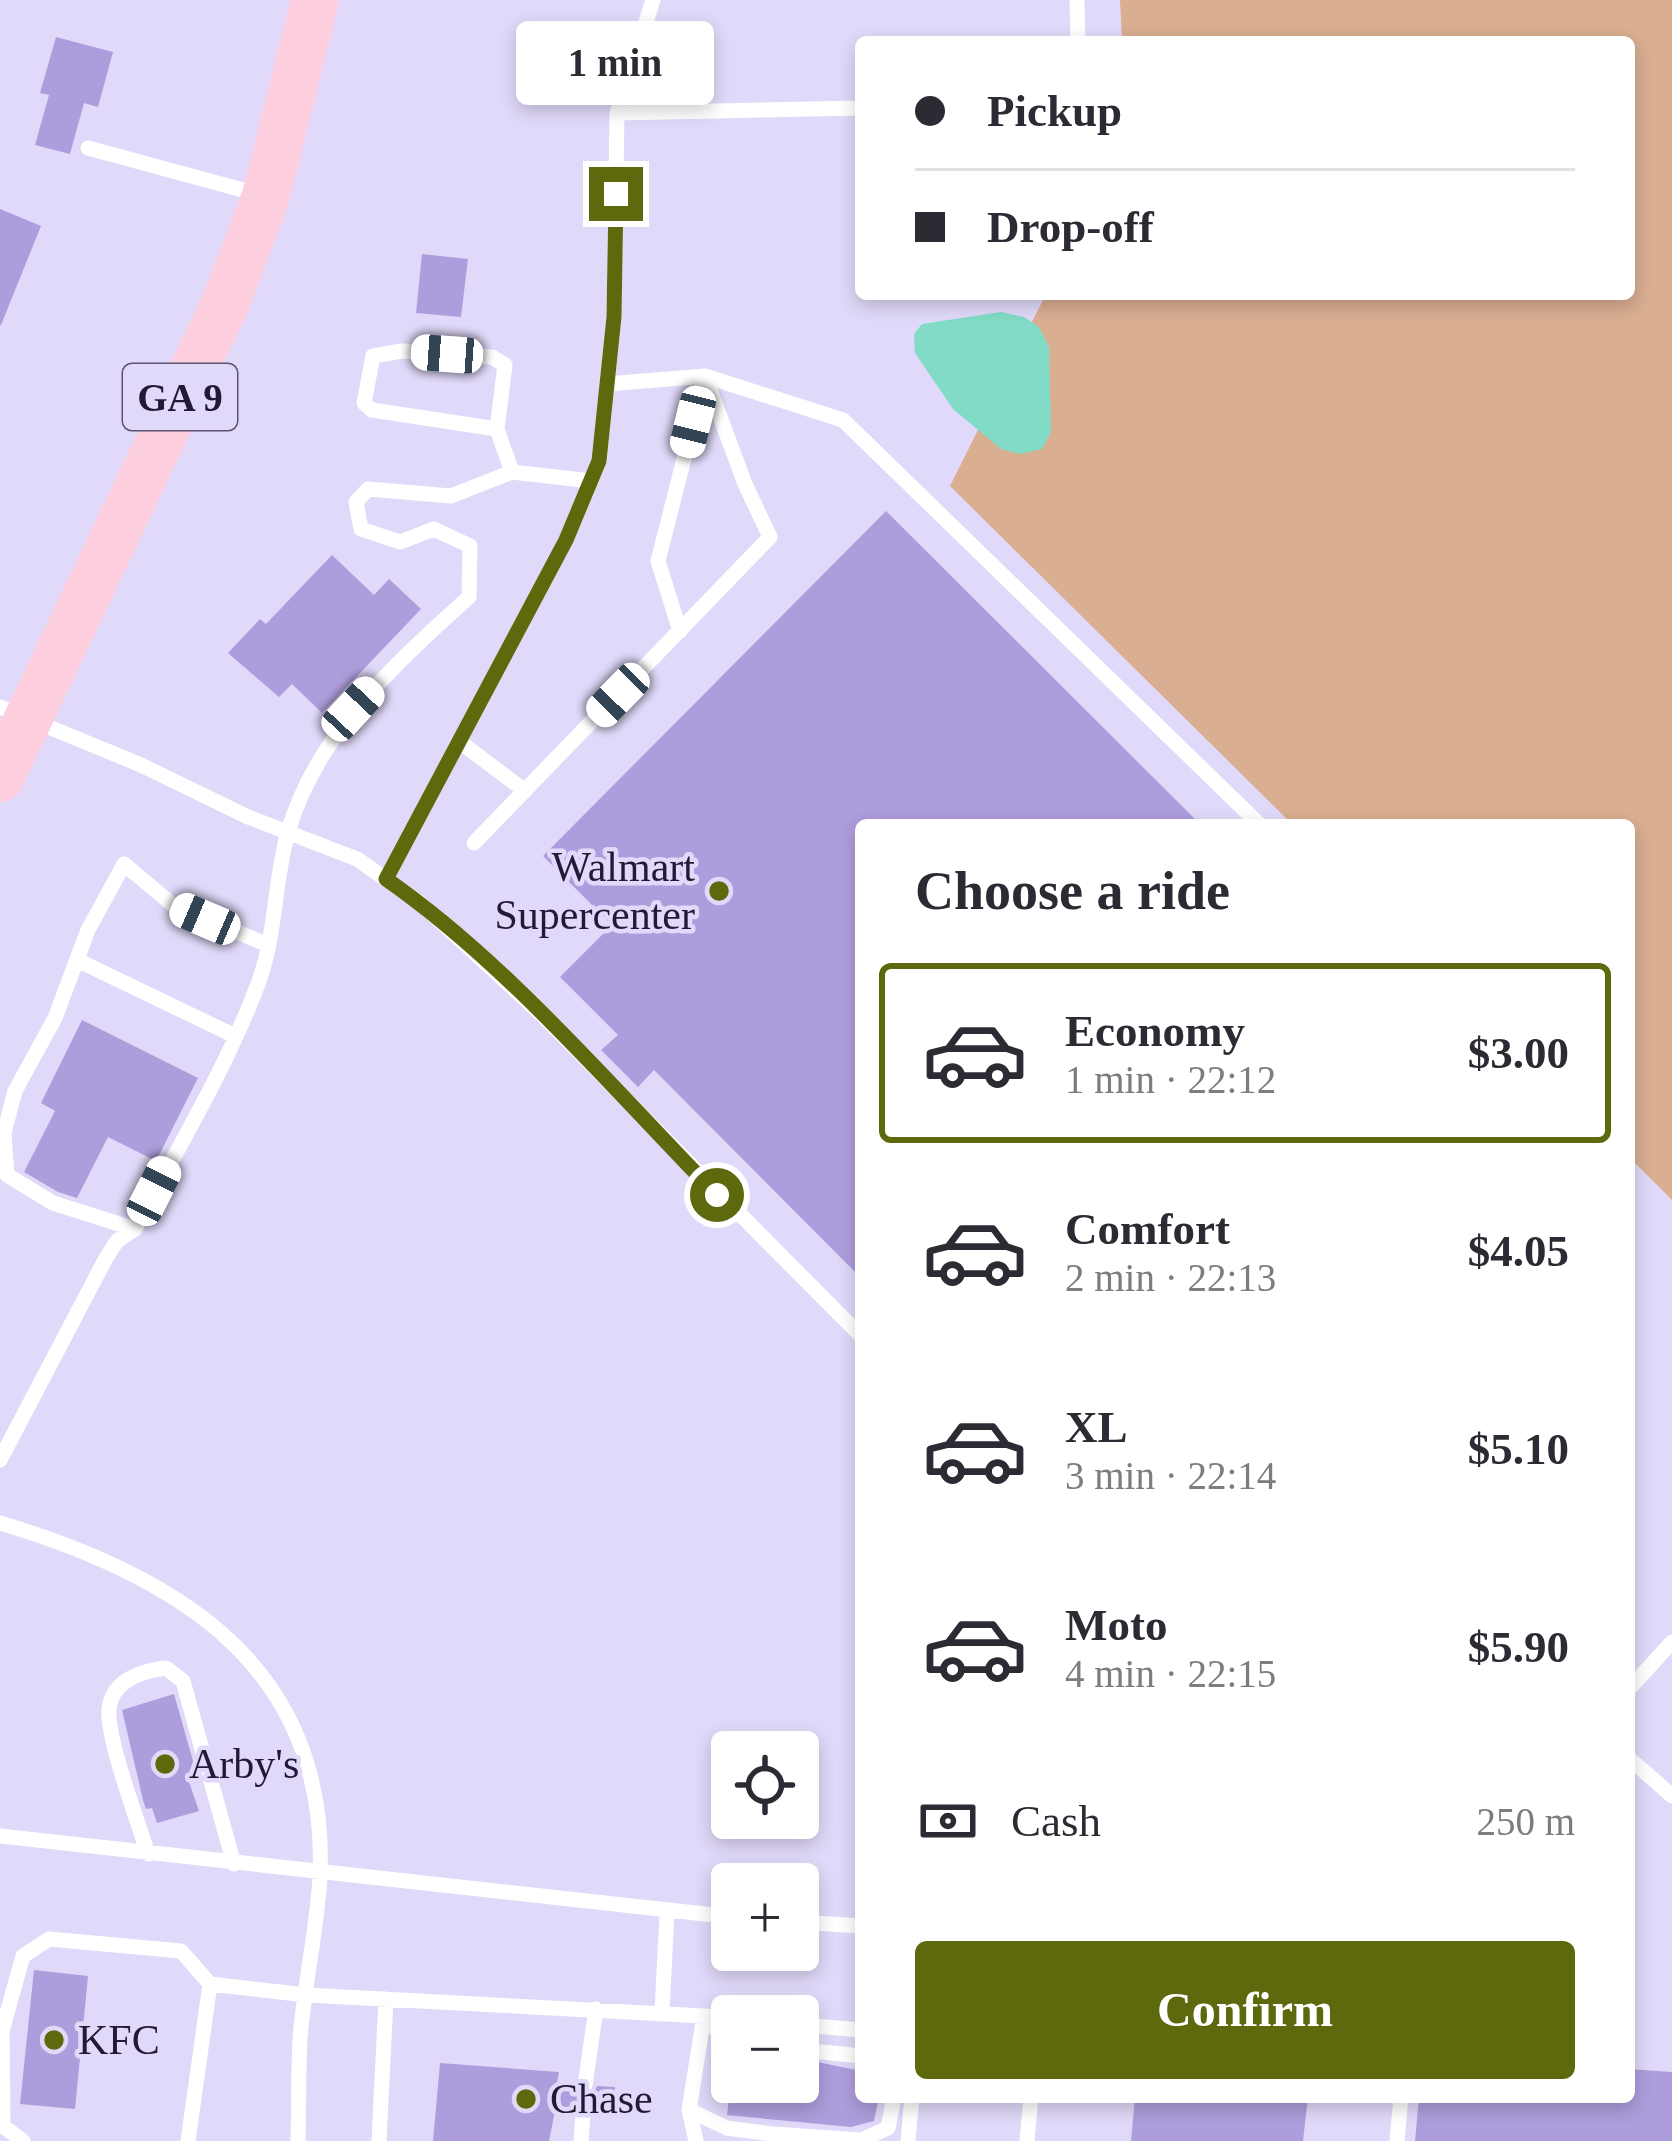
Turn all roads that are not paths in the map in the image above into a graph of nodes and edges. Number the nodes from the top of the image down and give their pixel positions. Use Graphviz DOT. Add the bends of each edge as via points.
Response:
graph roads {
  1 [pos="315,0"];
  2 [pos="652,0"];
  3 [pos="1077,0"];
  4 [pos="1078,36"];
  5 [pos="855,108"];
  6 [pos="617,112"];
  7 [pos="88,148"];
  8 [pos="266,196"];
  9 [pos="705,376"];
  10 [pos="607,384"];
  11 [pos="496,429"];
  12 [pos="512,472"];
  13 [pos="591,482"];
  14 [pos="680,631"];
  15 [pos="14,712"];
  16 [pos="460,742"];
  17 [pos="0,778"];
  18 [pos="524,791"];
  19 [pos="1254,819"];
  20 [pos="288,832"];
  21 [pos="474,843"];
  22 [pos="386,879"];
  23 [pos="268,945"];
  24 [pos="77,960"];
  25 [pos="235,1036"];
  26 [pos="135,1229"];
  27 [pos="855,1330"];
  28 [pos="0,1460"];
  29 [pos="0,1523"];
  30 [pos="1672,1642"];
  31 [pos="1635,1682"];
  32 [pos="1635,1763"];
  33 [pos="1672,1796"];
  34 [pos="0,1836"];
  35 [pos="148,1854"];
  36 [pos="234,1864"];
  37 [pos="320,1874"];
  38 [pos="667,1913"];
  39 [pos="711,1916"];
  40 [pos="819,1923"];
  41 [pos="855,1926"];
  42 [pos="210,1984"];
  43 [pos="306,1995"];
  44 [pos="386,1999"];
  45 [pos="596,2009"];
  46 [pos="662,2012"];
  47 [pos="704,2016"];
  48 [pos="711,2016"];
  49 [pos="711,2024"];
  50 [pos="819,2026"];
  51 [pos="855,2029"];
  52 [pos="819,2052"];
  53 [pos="855,2055"];
  54 [pos="585,2085"];
  55 [pos="893,2103"];
  56 [pos="911,2103"];
  57 [pos="1030,2103"];
  58 [pos="1400,2103"];
  59 [pos="688,2110"];
  60 [pos="583,2114"];
  61 [pos="23,2141"];
  62 [pos="188,2141"];
  63 [pos="298,2141"];
  64 [pos="379,2141"];
  65 [pos="580,2141"];
  66 [pos="696,2141"];
  67 [pos="908,2141"];
  68 [pos="1027,2141"];
  69 [pos="1397,2141"];
  1 -- 8 [label="main road, GA 9"];
  2 -- 6 [label="lane"];
  3 -- 4 [label="lane"];
  5 -- 6 [label="lane"];
  6 -- 10 [label="lane"];
  7 -- 8 [label="lane"];
  8 -- 15 [label="main road, GA 9" via="226,302"];
  9 -- 10 [label="lane"];
  9 -- 14 [label="lane" via="658,561"];
  9 -- 14 [label="lane" via="770,537"];
  9 -- 19 [label="lane" via="843,420"];
  10 -- 13 [label="lane"];
  11 -- 11 [label="lane" via="505,365 492,357 373,356 364,403 382,413"];
  11 -- 12 [label="lane"];
  12 -- 13 [label="lane"];
  12 -- 20 [label="lane" via="452,496 368,489 356,502 361,529 400,542 434,529 470,546 470,597 353,709"];
  13 -- 16 [label="lane"];
  14 -- 18 [label="lane"];
  15 -- 17 [label="main road, GA 9"];
  15 -- 20 [label="lane"];
  16 -- 18 [label="lane"];
  16 -- 22 [label="lane"];
  18 -- 21 [label="lane"];
  20 -- 22 [label="lane"];
  20 -- 23 [label="lane"];
  22 -- 27 [label="lane" via="542,1015"];
  23 -- 24 [label="lane" via="173,905 124,864"];
  23 -- 25 [label="lane"];
  24 -- 25 [label="lane"];
  24 -- 26 [label="lane" via="15,1091 4,1133 7,1175 53,1203"];
  25 -- 26 [label="lane"];
  26 -- 28 [label="lane" via="106,1258"];
  29 -- 37 [label="lane" via="136,1573 233,1642 275,1694 304,1752 318,1812"];
  30 -- 31 [label="lane"];
  32 -- 33 [label="lane"];
  34 -- 35 [label="lane"];
  35 -- 36 [label="lane"];
  35 -- 36 [label="lane" via="109,1706 120,1685 143,1670 166,1668 183,1681"];
  36 -- 37 [label="lane"];
  37 -- 38 [label="lane"];
  37 -- 43 [label="lane"];
  38 -- 39 [label="lane"];
  38 -- 46 [label="lane"];
  40 -- 41 [label="lane"];
  42 -- 43 [label="lane"];
  42 -- 61 [label="lane" via="181,1952 49,1939 23,1956 2,2032 3,2126"];
  42 -- 62 [label="lane"];
  43 -- 44 [label="lane"];
  43 -- 63 [label="lane"];
  44 -- 45 [label="lane"];
  44 -- 64 [label="lane"];
  45 -- 46 [label="lane"];
  45 -- 54 [label="lane"];
  46 -- 47 [label="lane"];
  47 -- 48 [label="lane"];
  47 -- 49 [label="lane"];
  47 -- 59 [label="lane"];
  50 -- 51 [label="lane"];
  52 -- 53 [label="lane"];
  55 -- 59 [label="lane" via="888,2128 861,2140 728,2128"];
  56 -- 67 [label="lane"];
  57 -- 68 [label="lane"];
  58 -- 69 [label="lane"];
  59 -- 66 [label="lane"];
  60 -- 65 [label="lane"];
}
